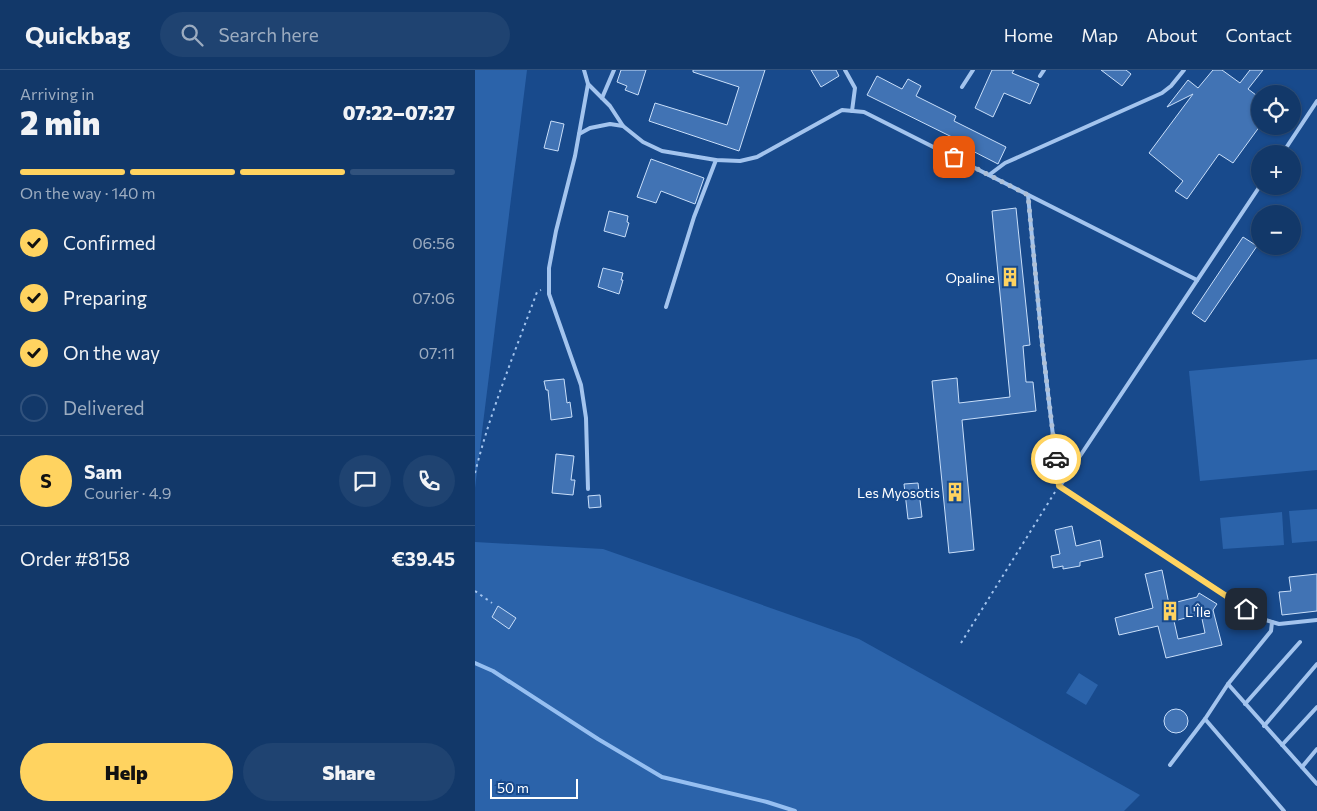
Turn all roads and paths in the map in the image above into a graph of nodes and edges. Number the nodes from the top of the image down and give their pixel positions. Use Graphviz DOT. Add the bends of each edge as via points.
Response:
graph roads {
  1 [pos="584,70"];
  2 [pos="614,70"];
  3 [pos="845,70"];
  4 [pos="973,70"];
  5 [pos="1044,70"];
  6 [pos="1184,70"];
  7 [pos="1040,76"];
  8 [pos="588,84"];
  9 [pos="962,87"];
  10 [pos="602,98"];
  11 [pos="1317,101"];
  12 [pos="852,111"];
  13 [pos="623,126"];
  14 [pos="579,134"];
  15 [pos="1288,145"];
  16 [pos="716,160"];
  17 [pos="989,175"];
  18 [pos="1028,195"];
  19 [pos="1254,195"];
  20 [pos="1197,280"];
  21 [pos="549,285"];
  22 [pos="666,307"];
  23 [pos="475,473"];
  24 [pos="1059,486"];
  25 [pos="588,489"];
  26 [pos="475,591"];
  27 [pos="492,603"];
  28 [pos="1317,620"];
  29 [pos="1272,622"];
  30 [pos="1299,642"];
  31 [pos="961,643"];
  32 [pos="1317,664"];
  33 [pos="1228,684"];
  34 [pos="1245,704"];
  35 [pos="1317,707"];
  36 [pos="1205,719"];
  37 [pos="1265,726"];
  38 [pos="1282,745"];
  39 [pos="1317,749"];
  40 [pos="1170,765"];
  41 [pos="1302,767"];
  42 [pos="1317,784"];
  43 [pos="1284,811"];
  1 -- 8 [label="lane"];
  2 -- 10 [label="lane"];
  3 -- 12 [label="lane" via="855,88"];
  4 -- 9 [label="lane"];
  5 -- 7 [label="lane"];
  6 -- 17 [label="lane" via="1163,93 1005,163"];
  8 -- 10 [label="lane"];
  8 -- 14 [label="lane"];
  10 -- 13 [label="lane"];
  11 -- 15 [label="lane"];
  12 -- 16 [label="lane" via="842,110 828,116 757,157 740,161"];
  12 -- 17 [label="lane" via="864,112"];
  13 -- 14 [label="lane" via="610,124"];
  13 -- 16 [label="lane" via="643,142 662,151"];
  14 -- 21 [label="lane" via="556,231"];
  16 -- 22 [label="lane"];
  17 -- 18 [label="lane"];
  18 -- 20 [label="lane"];
  18 -- 24 [label="lane"];
  19 -- 20 [label="lane"];
  20 -- 24 [label="lane"];
  21 -- 23 [label="path" via="537,292"];
  21 -- 25 [label="lane" via="549,294 581,385 586,418"];
  24 -- 29 [label="lane" via="1246,609"];
  24 -- 31 [label="path"];
  26 -- 27 [label="path"];
  28 -- 29 [label="lane"];
  29 -- 33 [label="lane" via="1271,631"];
  30 -- 34 [label="lane"];
  32 -- 37 [label="lane"];
  33 -- 34 [label="lane"];
  33 -- 36 [label="lane"];
  34 -- 37 [label="lane"];
  35 -- 38 [label="lane"];
  36 -- 40 [label="lane"];
  36 -- 43 [label="lane"];
  37 -- 38 [label="lane"];
  38 -- 41 [label="lane"];
  39 -- 41 [label="lane"];
  41 -- 42 [label="lane"];
}
